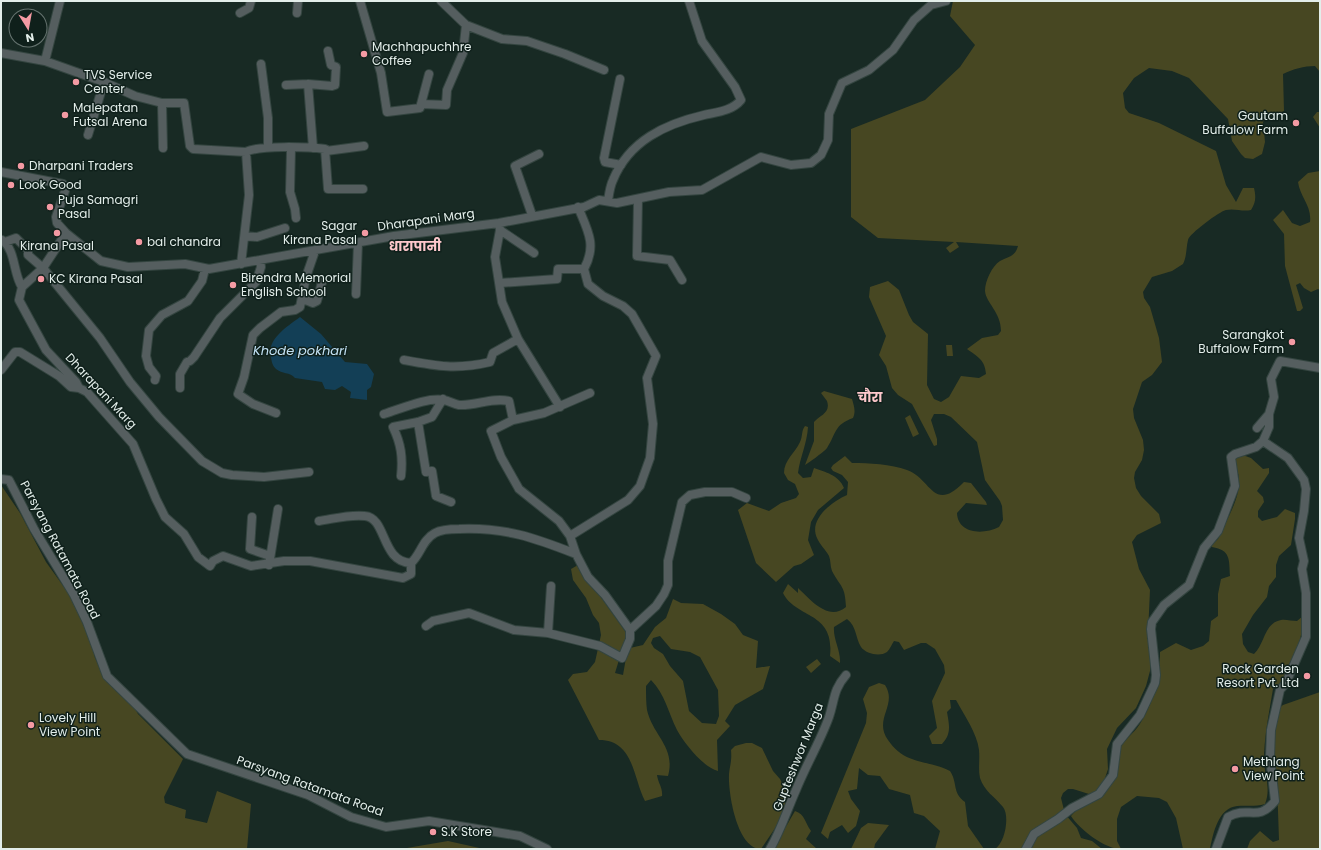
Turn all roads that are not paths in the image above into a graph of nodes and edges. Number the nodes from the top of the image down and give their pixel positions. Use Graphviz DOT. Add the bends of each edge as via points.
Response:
graph roads {
  1 [pos="60,1"];
  2 [pos="251,1"];
  3 [pos="298,1"];
  4 [pos="360,1"];
  5 [pos="441,1"];
  6 [pos="690,1"];
  7 [pos="946,1"];
  8 [pos="240,13"];
  9 [pos="297,13"];
  10 [pos="466,25"];
  11 [pos="328,51"];
  12 [pos="1,53"];
  13 [pos="45,61"];
  14 [pos="261,64"];
  15 [pos="604,70"];
  16 [pos="429,74"];
  17 [pos="620,79"];
  18 [pos="104,82"];
  19 [pos="308,84"];
  20 [pos="286,85"];
  21 [pos="162,103"];
  22 [pos="421,104"];
  23 [pos="88,135"];
  24 [pos="364,146"];
  25 [pos="268,147"];
  26 [pos="163,148"];
  27 [pos="313,148"];
  28 [pos="291,149"];
  29 [pos="326,151"];
  30 [pos="246,152"];
  31 [pos="539,154"];
  32 [pos="621,165"];
  33 [pos="1,172"];
  34 [pos="363,189"];
  35 [pos="638,199"];
  36 [pos="608,201"];
  37 [pos="578,207"];
  38 [pos="532,215"];
  39 [pos="296,218"];
  40 [pos="499,227"];
  41 [pos="285,228"];
  42 [pos="66,233"];
  43 [pos="245,236"];
  44 [pos="3,240"];
  45 [pos="358,243"];
  46 [pos="315,250"];
  47 [pos="534,253"];
  48 [pos="260,260"];
  49 [pos="241,264"];
  50 [pos="43,268"];
  51 [pos="205,269"];
  52 [pos="584,269"];
  53 [pos="682,280"];
  54 [pos="322,282"];
  55 [pos="500,284"];
  56 [pos="22,287"];
  57 [pos="356,294"];
  58 [pos="302,299"];
  59 [pos="518,339"];
  60 [pos="404,360"];
  61 [pos="1320,368"];
  62 [pos="1,370"];
  63 [pos="155,380"];
  64 [pos="79,388"];
  65 [pos="180,388"];
  66 [pos="590,393"];
  67 [pos="443,400"];
  68 [pos="560,406"];
  69 [pos="276,413"];
  70 [pos="384,414"];
  71 [pos="1269,414"];
  72 [pos="513,420"];
  73 [pos="418,422"];
  74 [pos="1257,428"];
  75 [pos="1263,441"];
  76 [pos="309,472"];
  77 [pos="401,476"];
  78 [pos="1,479"];
  79 [pos="746,498"];
  80 [pos="451,502"];
  81 [pos="278,509"];
  82 [pos="252,517"];
  83 [pos="319,521"];
  84 [pos="570,536"];
  85 [pos="576,554"];
  86 [pos="270,556"];
  87 [pos="269,564"];
  88 [pos="411,564"];
  89 [pos="551,586"];
  90 [pos="426,626"];
  91 [pos="630,630"];
  92 [pos="548,633"];
  93 [pos="846,675"];
  94 [pos="547,849"];
  95 [pos="770,849"];
  96 [pos="1026,849"];
  97 [pos="1216,849"];
  1 -- 13 [label="street"];
  2 -- 8 [label="street" via="249,8"];
  3 -- 9 [label="street"];
  4 -- 22 [label="street" via="381,73 387,112 420,108"];
  5 -- 10 [label="street"];
  6 -- 32 [label="street" via="702,41 735,87 740,100 737,105 723,111 689,118 663,128 634,147"];
  7 -- 35 [label="street, Dharapani Marg" via="931,5 914,20 893,50 869,70 842,83 829,114 828,140 821,155 811,163 792,165 761,157 702,190 669,192"];
  10 -- 15 [label="street" via="502,39 527,41"];
  10 -- 22 [label="street" via="463,53 447,90 446,105"];
  11 -- 19 [label="street" via="331,65 336,68 335,85"];
  12 -- 13 [label="street"];
  13 -- 18 [label="street"];
  14 -- 25 [label="street" via="268,118"];
  16 -- 22 [label="street"];
  17 -- 32 [label="street" via="604,158 605,162"];
  18 -- 21 [label="street" via="125,92"];
  18 -- 23 [label="street"];
  19 -- 20 [label="street"];
  19 -- 27 [label="street"];
  21 -- 26 [label="street"];
  21 -- 30 [label="street" via="184,103 190,146 193,149"];
  24 -- 29 [label="street"];
  25 -- 28 [label="street"];
  25 -- 30 [label="street"];
  27 -- 28 [label="street"];
  27 -- 29 [label="street"];
  28 -- 39 [label="street" via="289,182"];
  29 -- 34 [label="street" via="328,189"];
  30 -- 43 [label="street" via="249,195"];
  31 -- 38 [label="street" via="515,166"];
  32 -- 36 [label="street" via="612,180"];
  33 -- 42 [label="street, Dharapani Marg" via="63,184 65,191 56,217 57,223"];
  35 -- 36 [label="street, Dharapani Marg"];
  35 -- 53 [label="street" via="637,256 670,260"];
  36 -- 37 [label="street, Dharapani Marg" via="599,200"];
  37 -- 38 [label="street, Dharapani Marg"];
  37 -- 52 [label="street" via="590,238 590,259"];
  38 -- 40 [label="street, Dharapani Marg"];
  40 -- 45 [label="street, Dharapani Marg" via="394,236"];
  40 -- 47 [label="street"];
  40 -- 55 [label="street" via="494,257"];
  41 -- 43 [label="street" via="257,236"];
  42 -- 50 [label="street"];
  42 -- 51 [label="street, Dharapani Marg" via="100,260 111,264 128,267 185,264"];
  43 -- 49 [label="street"];
  44 -- 50 [label="street" via="17,239 28,250 28,255"];
  44 -- 56 [label="street" via="13,259 18,282"];
  45 -- 46 [label="street, Dharapani Marg"];
  45 -- 57 [label="street"];
  46 -- 48 [label="street, Dharapani Marg"];
  46 -- 58 [label="street"];
  48 -- 49 [label="street, Dharapani Marg"];
  48 -- 65 [label="street" via="261,267 256,282 225,312 194,357 186,362 180,374"];
  49 -- 51 [label="street, Dharapani Marg"];
  50 -- 56 [label="street"];
  50 -- 76 [label="street" via="100,338 158,417 202,461 222,473 232,475 264,477"];
  51 -- 63 [label="street" via="202,281 188,301 162,315 149,330 146,356 149,368 156,376"];
  52 -- 55 [label="street" via="558,269 557,278"];
  52 -- 84 [label="street" via="588,284 632,314 656,356 647,378 652,424 650,458 640,486 628,500"];
  54 -- 58 [label="street" via="317,301 313,303"];
  55 -- 59 [label="street" via="502,302"];
  56 -- 64 [label="street, Dharapani Marg" via="19,300 31,325 46,350"];
  58 -- 69 [label="street" via="300,307 280,312 253,335 238,394"];
  59 -- 60 [label="street" via="493,353 490,362 475,366 445,368"];
  59 -- 68 [label="street"];
  61 -- 71 [label="street" via="1280,361 1271,379 1274,397"];
  62 -- 64 [label="street" via="15,352 20,352"];
  64 -- 87 [label="street, Dharapani Marg" via="87,392 133,444 165,517 184,534 198,556 210,566 213,561 223,556 252,566"];
  66 -- 68 [label="street"];
  67 -- 70 [label="street" via="416,402"];
  67 -- 72 [label="street" via="459,405 501,399 509,401"];
  67 -- 73 [label="street" via="432,417"];
  68 -- 72 [label="street" via="544,413"];
  71 -- 74 [label="street"];
  71 -- 75 [label="street" via="1269,427"];
  72 -- 84 [label="street" via="491,431 501,458 519,489 559,521"];
  73 -- 77 [label="street" via="393,427 400,441 403,458"];
  73 -- 80 [label="street" via="426,472 432,471 436,496"];
  75 -- 96 [label="street" via="1256,447 1231,457 1235,486 1218,531 1204,548 1189,585 1164,605 1152,622 1155,683 1140,715 1117,744 1113,775 1108,784 1099,794 1072,808 1034,834"];
  75 -- 97 [label="street" via="1288,458 1304,480 1306,488 1299,545 1304,561 1302,569 1306,593 1306,637 1286,683 1280,690 1271,730 1270,757 1275,801 1262,813 1238,813 1228,817"];
  78 -- 94 [label="street, Parsyang Ratamata Road" via="9,480 34,529 74,595 107,676 187,754 308,796 351,817 386,827 429,821 520,836"];
  79 -- 91 [label="street" via="732,492 705,492 690,495 682,502 668,561 668,585 656,606"];
  81 -- 86 [label="street"];
  82 -- 86 [label="street" via="250,548"];
  83 -- 88 [label="street" via="366,516 374,519 393,555 404,563"];
  84 -- 85 [label="street"];
  85 -- 88 [label="street" via="505,530 444,530 425,540"];
  85 -- 91 [label="street" via="588,577 605,595"];
  86 -- 87 [label="street"];
  87 -- 88 [label="street" via="310,561 403,578 411,574"];
  89 -- 92 [label="street"];
  90 -- 92 [label="street" via="433,621 469,613 514,630"];
  91 -- 92 [label="street" via="630,639 622,658 600,646"];
  93 -- 95 [label="street, Gupteshwor Marga" via="838,684 829,717 813,756 796,789 781,831"];
}
